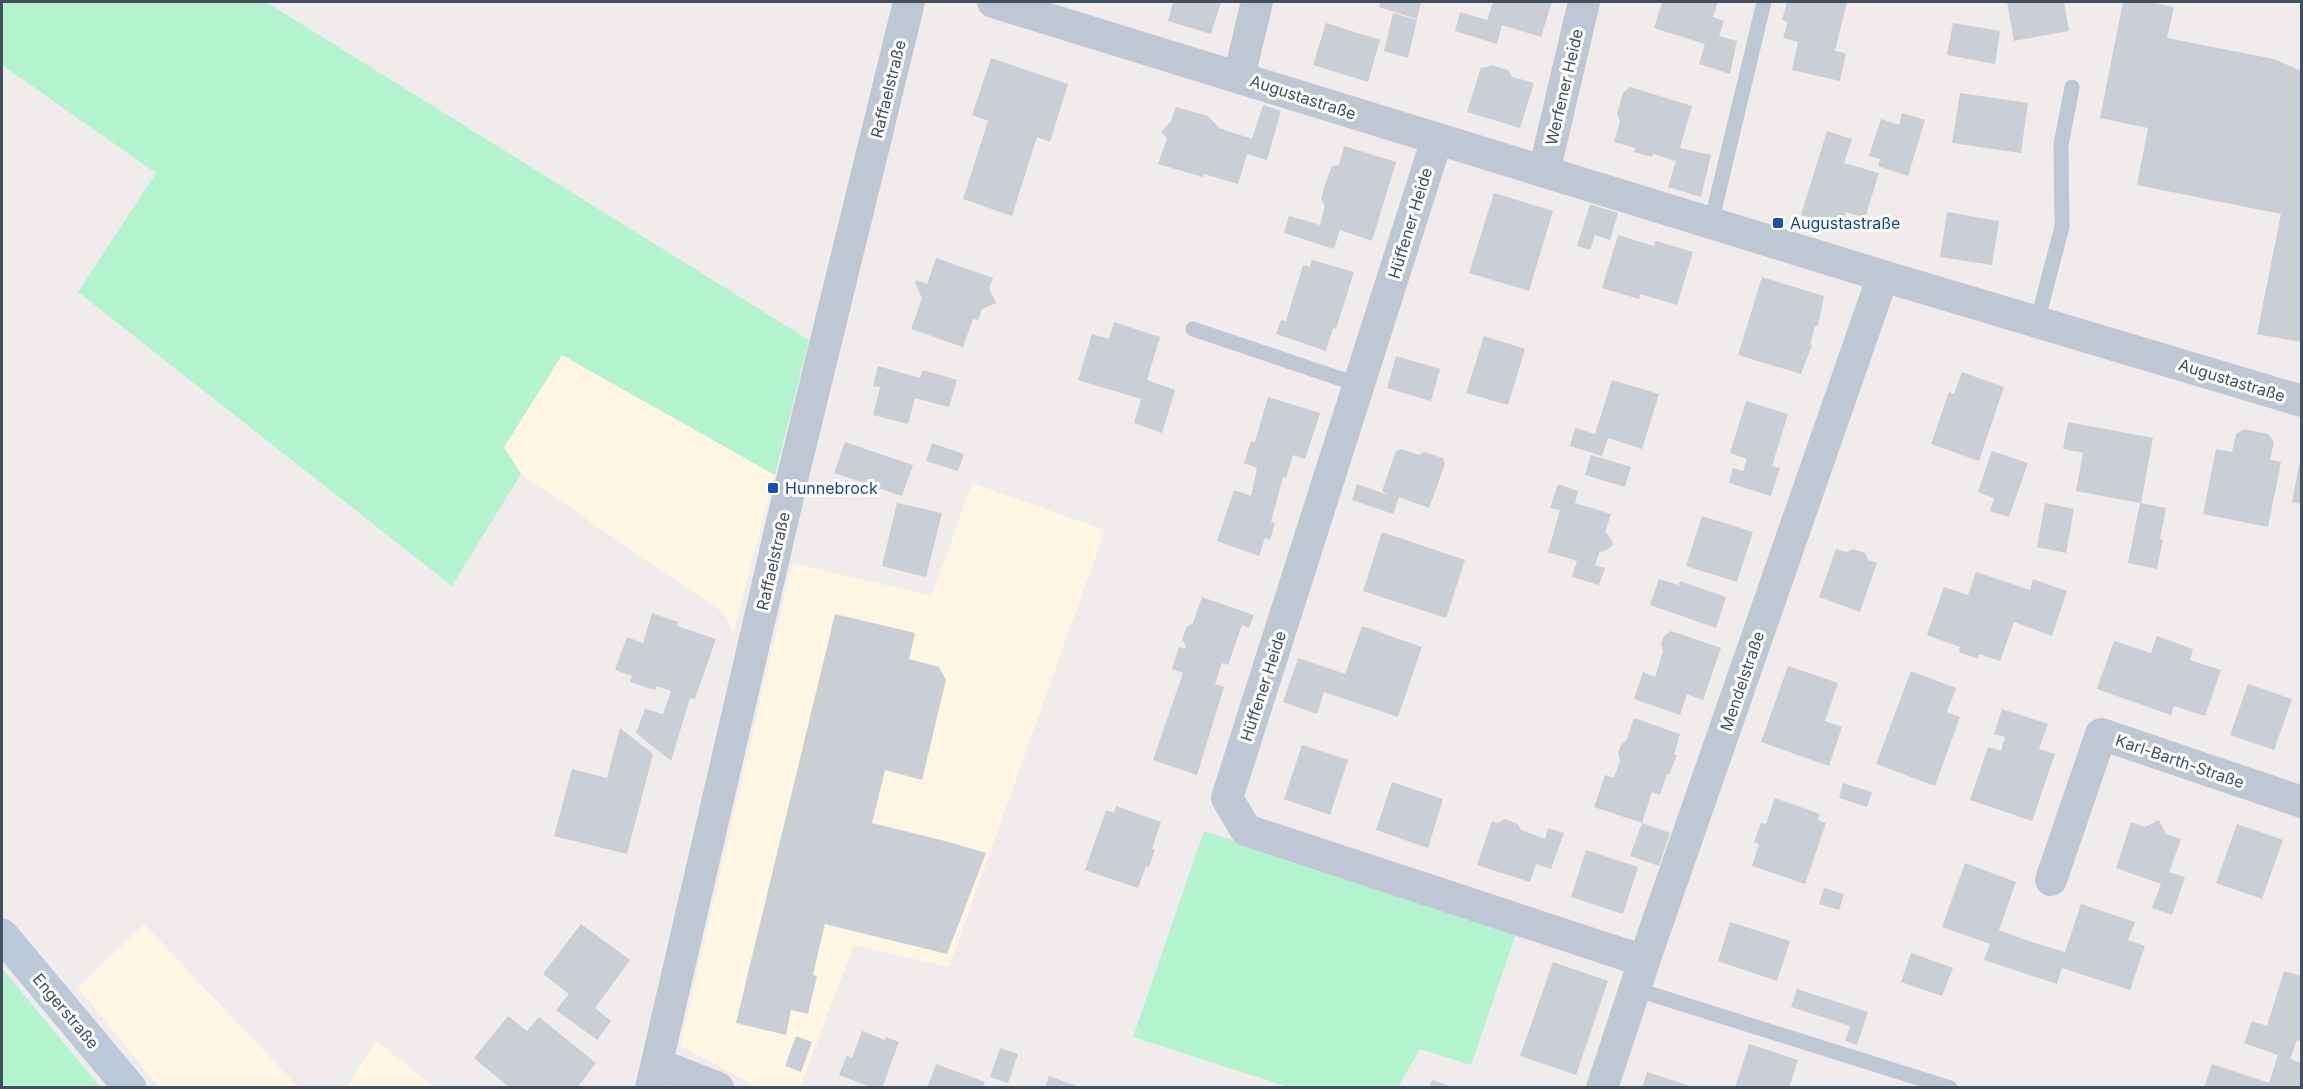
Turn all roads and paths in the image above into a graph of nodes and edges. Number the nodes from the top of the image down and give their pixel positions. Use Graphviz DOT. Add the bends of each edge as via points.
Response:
graph roads {
  1 [pos="909,2"];
  2 [pos="993,2"];
  3 [pos="1257,2"];
  4 [pos="1584,2"];
  5 [pos="1764,2"];
  6 [pos="1239,76"];
  7 [pos="2072,87"];
  8 [pos="1437,140"];
  9 [pos="1544,172"];
  10 [pos="1711,223"];
  11 [pos="1883,276"];
  12 [pos="2037,322"];
  13 [pos="1193,329"];
  14 [pos="1359,385"];
  15 [pos="2301,401"];
  16 [pos="2301,802"];
  17 [pos="2051,880"];
  18 [pos="2,935"];
  19 [pos="1640,975"];
  20 [pos="654,1076"];
  21 [pos="130,1088"];
  22 [pos="718,1088"];
  23 [pos="1602,1088"];
  24 [pos="1950,1088"];
  1 -- 20 [label="street, Raffaelstraße" via="790,488"];
  2 -- 6 [label="street, Augustastraße"];
  3 -- 6 [label="street"];
  4 -- 9 [label="street, Werfener Heide"];
  5 -- 10 [label="lane"];
  6 -- 8 [label="street, Augustastraße"];
  7 -- 12 [label="lane" via="2061,145 2062,227"];
  8 -- 9 [label="street, Augustastraße"];
  8 -- 14 [label="street, Hüffener Heide"];
  9 -- 10 [label="street, Augustastraße"];
  10 -- 11 [label="street, Augustastraße"];
  11 -- 12 [label="street, Augustastraße"];
  11 -- 19 [label="street, Mendelstraße"];
  12 -- 15 [label="street, Augustastraße"];
  13 -- 14 [label="lane"];
  14 -- 19 [label="street, Hüffener Heide" via="1227,798 1246,830"];
  16 -- 17 [label="street, Karl-Barth-Straße" via="2101,734"];
  18 -- 21 [label="main road, Engerstraße"];
  19 -- 23 [label="street, Mendelstraße"];
  19 -- 24 [label="lane"];
  20 -- 22 [label="street"];
}
